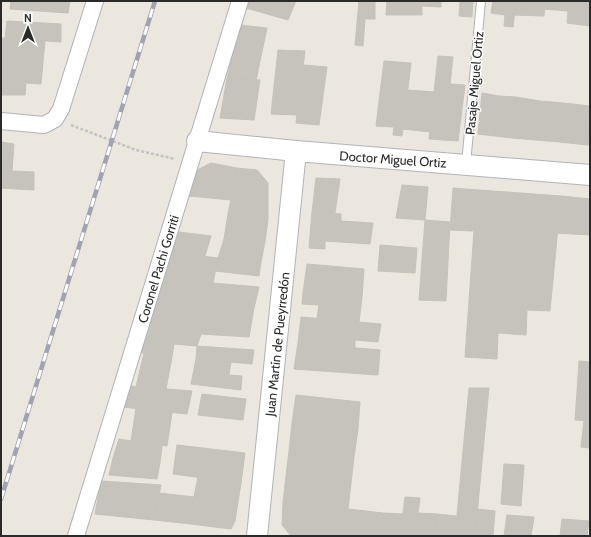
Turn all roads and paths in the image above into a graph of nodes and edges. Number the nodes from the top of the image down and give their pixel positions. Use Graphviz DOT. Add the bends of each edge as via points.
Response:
graph roads {
  1 [pos="95,1"];
  2 [pos="240,1"];
  3 [pos="481,1"];
  4 [pos="55,119"];
  5 [pos="1,121"];
  6 [pos="197,141"];
  7 [pos="296,151"];
  8 [pos="191,162"];
  9 [pos="466,164"];
  10 [pos="590,175"];
  11 [pos="76,536"];
  12 [pos="257,536"];
  1 -- 4 [label="street" via="61,109"];
  2 -- 6 [label="street, Coronel Pachi Gorriti"];
  3 -- 9 [label="lane, Pasaje Miguel Ortiz"];
  4 -- 5 [label="street" via="44,125"];
  4 -- 8 [label="path" via="136,150"];
  6 -- 7 [label="street, Doctor Miguel Ortiz"];
  6 -- 8 [label="street, Coronel Pachi Gorriti"];
  7 -- 9 [label="street, Doctor Miguel Ortiz"];
  7 -- 12 [label="street, Juan Martín de Pueyrredón"];
  8 -- 11 [label="street, Coronel Pachi Gorriti"];
  9 -- 10 [label="street, Doctor Miguel Ortiz"];
}
